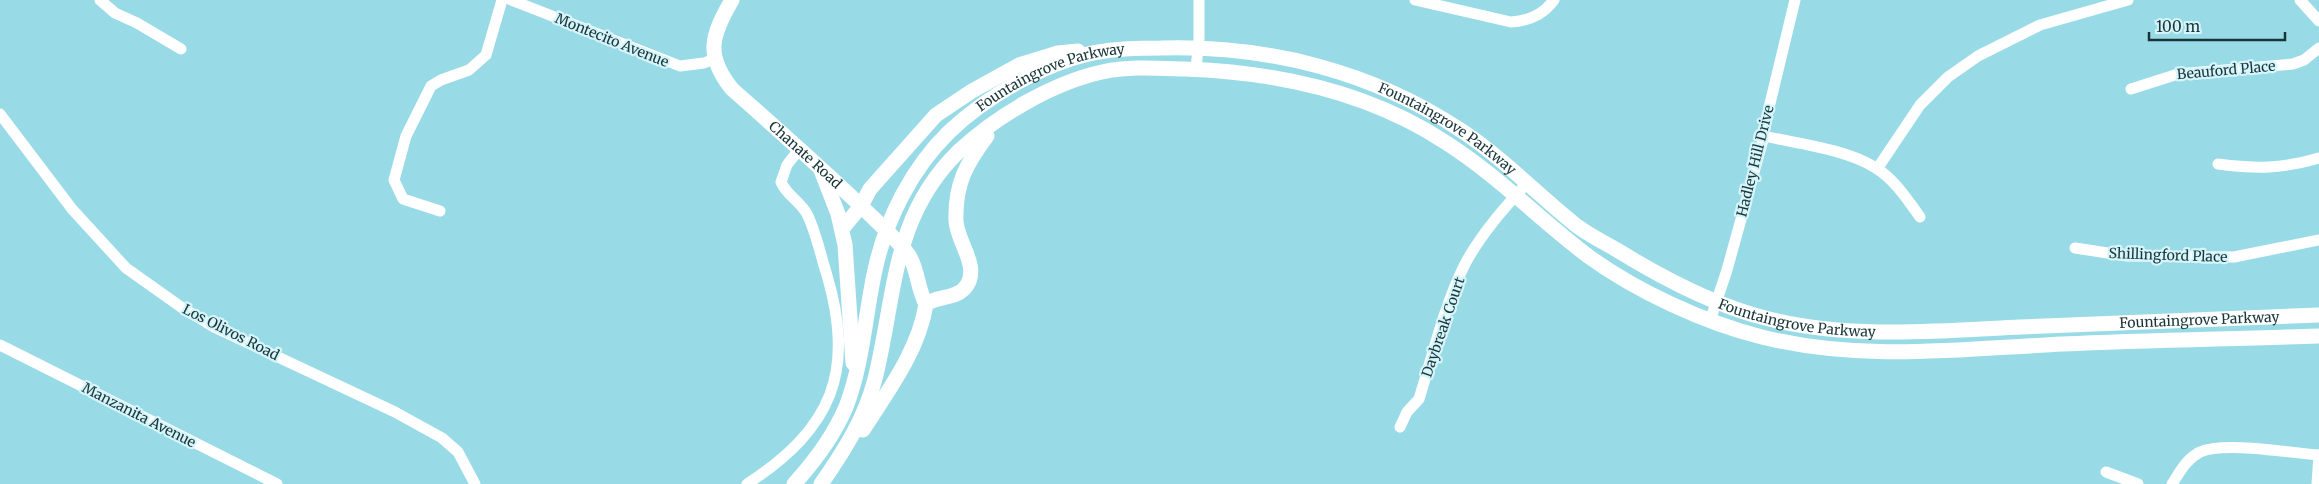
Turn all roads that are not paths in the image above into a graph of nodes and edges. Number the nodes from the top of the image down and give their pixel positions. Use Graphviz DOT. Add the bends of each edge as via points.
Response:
graph roads {
  1 [pos="100,0"];
  2 [pos="502,0"];
  3 [pos="511,0"];
  4 [pos="732,0"];
  5 [pos="1199,0"];
  6 [pos="1415,0"];
  7 [pos="1554,0"];
  8 [pos="1795,0"];
  9 [pos="2128,0"];
  10 [pos="2300,0"];
  11 [pos="2319,21"];
  12 [pos="1197,47"];
  13 [pos="2319,48"];
  14 [pos="181,49"];
  15 [pos="1102,51"];
  16 [pos="714,59"];
  17 [pos="1196,69"];
  18 [pos="2131,89"];
  19 [pos="1020,104"];
  20 [pos="0,114"];
  21 [pos="1764,136"];
  22 [pos="800,148"];
  23 [pos="2319,158"];
  24 [pos="818,164"];
  25 [pos="2218,164"];
  26 [pos="1878,169"];
  27 [pos="1528,182"];
  28 [pos="1516,195"];
  29 [pos="861,206"];
  30 [pos="440,211"];
  31 [pos="1920,217"];
  32 [pos="842,229"];
  33 [pos="2319,240"];
  34 [pos="2076,248"];
  35 [pos="1717,302"];
  36 [pos="926,304"];
  37 [pos="2319,315"];
  38 [pos="1710,321"];
  39 [pos="2319,336"];
  40 [pos="0,345"];
  41 [pos="846,407"];
  42 [pos="1400,427"];
  43 [pos="2319,456"];
  44 [pos="831,470"];
  45 [pos="2106,472"];
  46 [pos="277,484"];
  47 [pos="475,484"];
  48 [pos="747,484"];
  49 [pos="794,484"];
  50 [pos="821,484"];
  51 [pos="2138,484"];
  52 [pos="2172,484"];
  53 [pos="2317,484"];
  1 -- 14 [label="street" via="114,13"];
  2 -- 30 [label="street" via="486,55 469,70 431,86 406,136 394,180 403,199"];
  3 -- 16 [label="street, Montecito Avenue" via="680,66"];
  4 -- 16 [label="main road" via="718,26"];
  5 -- 12 [label="street"];
  6 -- 7 [label="street" via="1511,22 1539,15"];
  8 -- 21 [label="street, Hadley Hill Drive"];
  9 -- 26 [label="street" via="2040,25 1978,56 1948,77 1920,105"];
  10 -- 11 [label="street"];
  12 -- 15 [label="main road, Fountaingrove Parkway"];
  12 -- 17 [label="street"];
  12 -- 27 [label="main road, Fountaingrove Parkway" via="1294,59 1356,77 1426,109 1496,155"];
  13 -- 18 [label="street, Beauford Place" via="2293,64 2178,74"];
  15 -- 29 [label="main road" via="1058,53 1019,65 936,114 870,189"];
  15 -- 41 [label="main road, Fountaingrove Parkway" via="1073,58 1006,90 947,134 921,165 888,226 878,258"];
  16 -- 22 [label="main road, Chanate Road" via="732,89"];
  17 -- 19 [label="main road, Fountaingrove Parkway" via="1139,67 1102,72"];
  17 -- 28 [label="main road, Fountaingrove Parkway" via="1260,74 1348,96 1383,109 1443,140"];
  19 -- 36 [label="main road" via="988,134 961,177 956,223 970,262 969,282 959,293"];
  19 -- 44 [label="main road, Fountaingrove Parkway" via="958,152 914,213 892,282 874,381 862,416"];
  20 -- 47 [label="street, Los Olivos Road" via="72,209 126,268 214,327 395,412 442,438 458,452"];
  21 -- 26 [label="street" via="1858,158"];
  21 -- 35 [label="street, Hadley Hill Drive"];
  22 -- 24 [label="main road, Chanate Road"];
  22 -- 48 [label="street" via="787,165 781,182 785,192 806,211 830,288 837,320 836,378 821,415 801,441 772,468"];
  23 -- 25 [label="street" via="2257,169"];
  24 -- 29 [label="main road, Chanate Road"];
  24 -- 32 [label="main road"];
  26 -- 31 [label="street" via="1898,187"];
  27 -- 28 [label="street, Daybreak Court"];
  27 -- 35 [label="main road, Fountaingrove Parkway" via="1580,228 1651,271"];
  28 -- 38 [label="main road, Fountaingrove Parkway" via="1594,260"];
  28 -- 42 [label="street, Daybreak Court" via="1466,263 1452,294 1419,399 1406,412"];
  29 -- 32 [label="main road"];
  29 -- 36 [label="main road, Chanate Road" via="909,256"];
  32 -- 41 [label="main road" via="853,367"];
  33 -- 34 [label="street, Shillingford Place" via="2234,257 2127,256"];
  35 -- 37 [label="main road, Fountaingrove Parkway" via="1796,326 1900,332"];
  35 -- 38 [label="street, Hadley Hill Drive"];
  36 -- 44 [label="main road" via="923,324 900,369 853,446"];
  38 -- 39 [label="main road, Fountaingrove Parkway" via="1794,345 1900,353"];
  40 -- 46 [label="street, Manzanita Avenue"];
  41 -- 49 [label="main road, Fountaingrove Parkway" via="811,466"];
  43 -- 52 [label="street" via="2222,447 2200,452 2187,461"];
  43 -- 53 [label="street"];
  44 -- 50 [label="main road, Fountaingrove Parkway"];
  45 -- 51 [label="street"];
}
